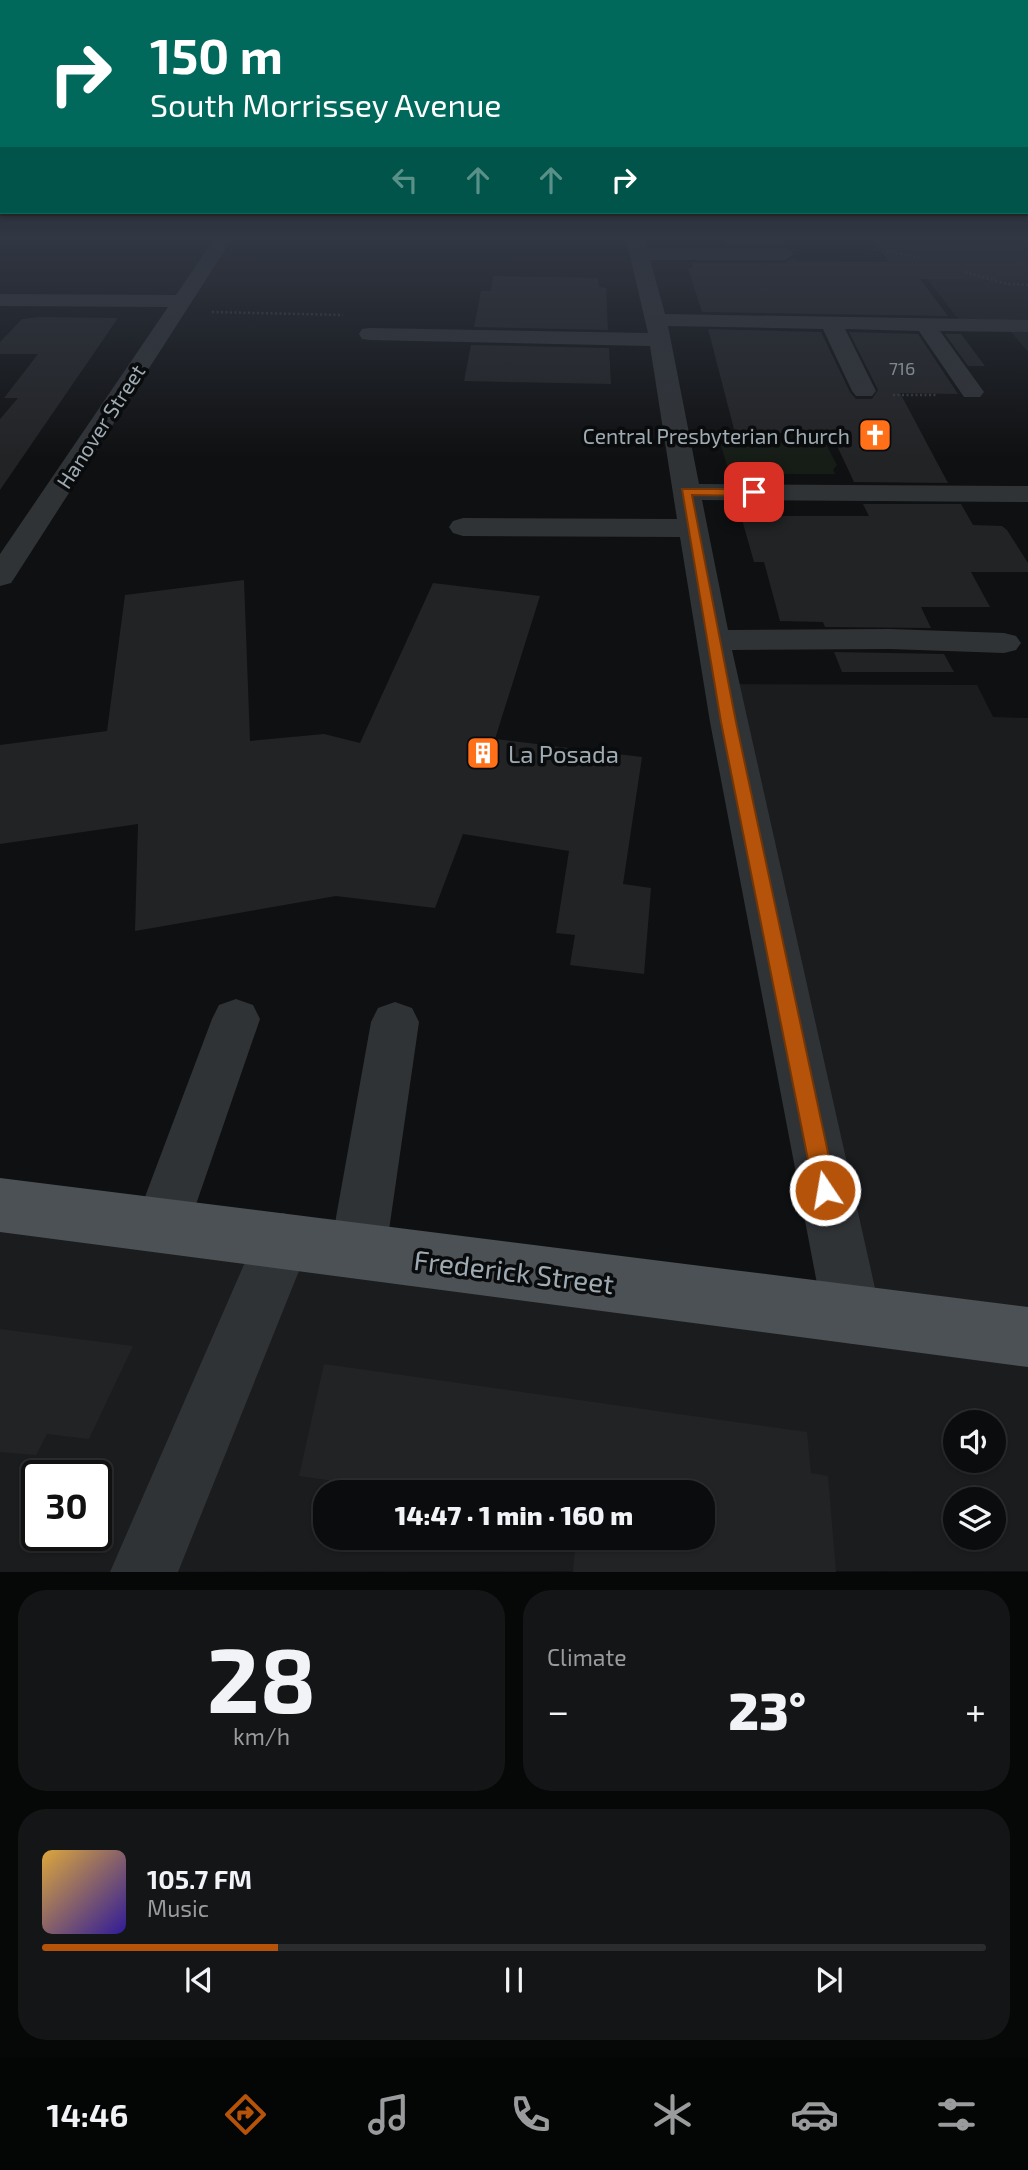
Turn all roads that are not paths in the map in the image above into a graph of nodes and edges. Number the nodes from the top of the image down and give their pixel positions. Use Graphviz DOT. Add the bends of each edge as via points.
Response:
graph roads {
  1 [pos="175,312"];
  2 [pos="654,312"];
  3 [pos="831,323"];
  4 [pos="925,324"];
  5 [pos="1028,326"];
  6 [pos="658,330"];
  7 [pos="370,334"];
  8 [pos="864,391"];
  9 [pos="972,392"];
  10 [pos="1028,494"];
  11 [pos="689,510"];
  12 [pos="463,527"];
  13 [pos="0,578"];
  14 [pos="713,640"];
  15 [pos="1003,643"];
  16 [pos="236,1019"];
  17 [pos="395,1022"];
  18 [pos="0,1205"];
  19 [pos="162,1226"];
  20 [pos="283,1241"];
  21 [pos="358,1251"];
  22 [pos="852,1315"];
  23 [pos="1028,1337"];
  24 [pos="144,1572"];
  1 -- 13 [label="street, Hanover Street"];
  2 -- 6 [label="street"];
  3 -- 4 [label="street"];
  3 -- 6 [label="street"];
  3 -- 8 [label="street"];
  4 -- 5 [label="street"];
  4 -- 9 [label="street"];
  6 -- 7 [label="street"];
  6 -- 11 [label="street"];
  10 -- 11 [label="street"];
  11 -- 12 [label="street"];
  11 -- 14 [label="street"];
  14 -- 15 [label="street"];
  14 -- 22 [label="street"];
  16 -- 19 [label="street"];
  17 -- 21 [label="street"];
  18 -- 19 [label="main road, Frederick Street"];
  19 -- 20 [label="main road, Frederick Street"];
  20 -- 21 [label="main road, Frederick Street"];
  20 -- 24 [label="street"];
  21 -- 22 [label="main road, Frederick Street"];
  22 -- 23 [label="main road, Frederick Street"];
}
